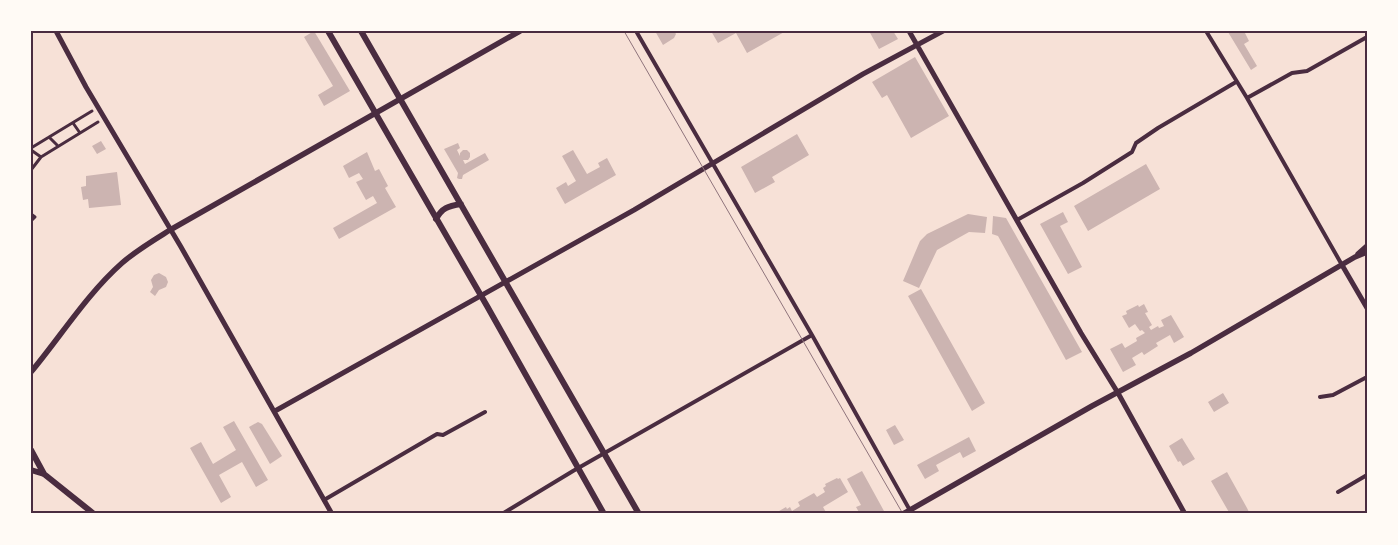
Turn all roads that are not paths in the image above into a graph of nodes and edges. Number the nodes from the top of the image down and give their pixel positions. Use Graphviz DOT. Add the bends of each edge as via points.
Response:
graph roads {
  1 [pos="56,31"];
  2 [pos="328,31"];
  3 [pos="361,31"];
  4 [pos="520,31"];
  5 [pos="636,31"];
  6 [pos="909,31"];
  7 [pos="943,31"];
  8 [pos="1206,31"];
  9 [pos="1367,37"];
  10 [pos="917,45"];
  11 [pos="1236,82"];
  12 [pos="1246,98"];
  13 [pos="400,99"];
  14 [pos="92,111"];
  15 [pos="376,112"];
  16 [pos="98,122"];
  17 [pos="73,123"];
  18 [pos="80,133"];
  19 [pos="49,137"];
  20 [pos="58,146"];
  21 [pos="31,149"];
  22 [pos="41,157"];
  23 [pos="714,163"];
  24 [pos="31,170"];
  25 [pos="460,204"];
  26 [pos="31,214"];
  27 [pos="436,219"];
  28 [pos="1017,220"];
  29 [pos="31,221"];
  30 [pos="170,230"];
  31 [pos="1367,246"];
  32 [pos="1367,252"];
  33 [pos="1355,257"];
  34 [pos="1342,265"];
  35 [pos="506,282"];
  36 [pos="481,296"];
  37 [pos="1367,308"];
  38 [pos="812,336"];
  39 [pos="31,372"];
  40 [pos="1367,377"];
  41 [pos="1118,393"];
  42 [pos="1320,397"];
  43 [pos="275,412"];
  44 [pos="485,412"];
  45 [pos="31,450"];
  46 [pos="605,454"];
  47 [pos="578,468"];
  48 [pos="31,470"];
  49 [pos="44,474"];
  50 [pos="1367,475"];
  51 [pos="1338,492"];
  52 [pos="324,500"];
  53 [pos="911,512"];
  54 [pos="94,514"];
  55 [pos="332,514"];
  56 [pos="502,514"];
  57 [pos="604,514"];
  58 [pos="639,514"];
  59 [pos="903,514"];
  60 [pos="1186,514"];
  1 -- 30 [label="street"];
  2 -- 15 [label="main road"];
  3 -- 13 [label="main road"];
  4 -- 13 [label="main road"];
  5 -- 23 [label="street"];
  6 -- 10 [label="street"];
  7 -- 10 [label="street"];
  8 -- 11 [label="street"];
  9 -- 12 [label="street" via="1306,72 1292,73"];
  10 -- 23 [label="street"];
  10 -- 28 [label="street"];
  11 -- 12 [label="street"];
  11 -- 28 [label="street" via="1158,128 1136,143 1132,152 1083,183"];
  12 -- 34 [label="street"];
  13 -- 15 [label="main road"];
  13 -- 25 [label="main road"];
  14 -- 17 [label="street"];
  15 -- 27 [label="main road"];
  15 -- 30 [label="main road"];
  16 -- 18 [label="street"];
  17 -- 18 [label="street"];
  17 -- 19 [label="street"];
  18 -- 20 [label="street"];
  19 -- 20 [label="street"];
  19 -- 21 [label="street"];
  20 -- 22 [label="street"];
  21 -- 22 [label="street"];
  22 -- 24 [label="street"];
  23 -- 35 [label="street"];
  23 -- 38 [label="street"];
  25 -- 27 [label="main road" via="441,210"];
  25 -- 35 [label="main road"];
  26 -- 29 [label="street" via="35,216"];
  27 -- 36 [label="main road"];
  28 -- 41 [label="street"];
  30 -- 39 [label="main road" via="124,261 103,281"];
  30 -- 43 [label="street"];
  31 -- 33 [label="main road"];
  32 -- 33 [label="main road"];
  33 -- 34 [label="main road"];
  34 -- 37 [label="street"];
  34 -- 41 [label="main road"];
  35 -- 36 [label="street"];
  35 -- 46 [label="main road"];
  36 -- 43 [label="street"];
  36 -- 47 [label="main road"];
  38 -- 46 [label="street"];
  38 -- 53 [label="street"];
  40 -- 42 [label="street" via="1333,395"];
  41 -- 53 [label="main road" via="1006,454"];
  41 -- 60 [label="street"];
  43 -- 52 [label="street"];
  44 -- 52 [label="street" via="443,435 438,434"];
  45 -- 49 [label="main road"];
  46 -- 47 [label="street"];
  46 -- 58 [label="main road"];
  47 -- 56 [label="street"];
  47 -- 57 [label="main road"];
  48 -- 49 [label="main road"];
  49 -- 54 [label="main road"];
  50 -- 51 [label="street"];
  52 -- 55 [label="street"];
  53 -- 59 [label="main road"];
}
